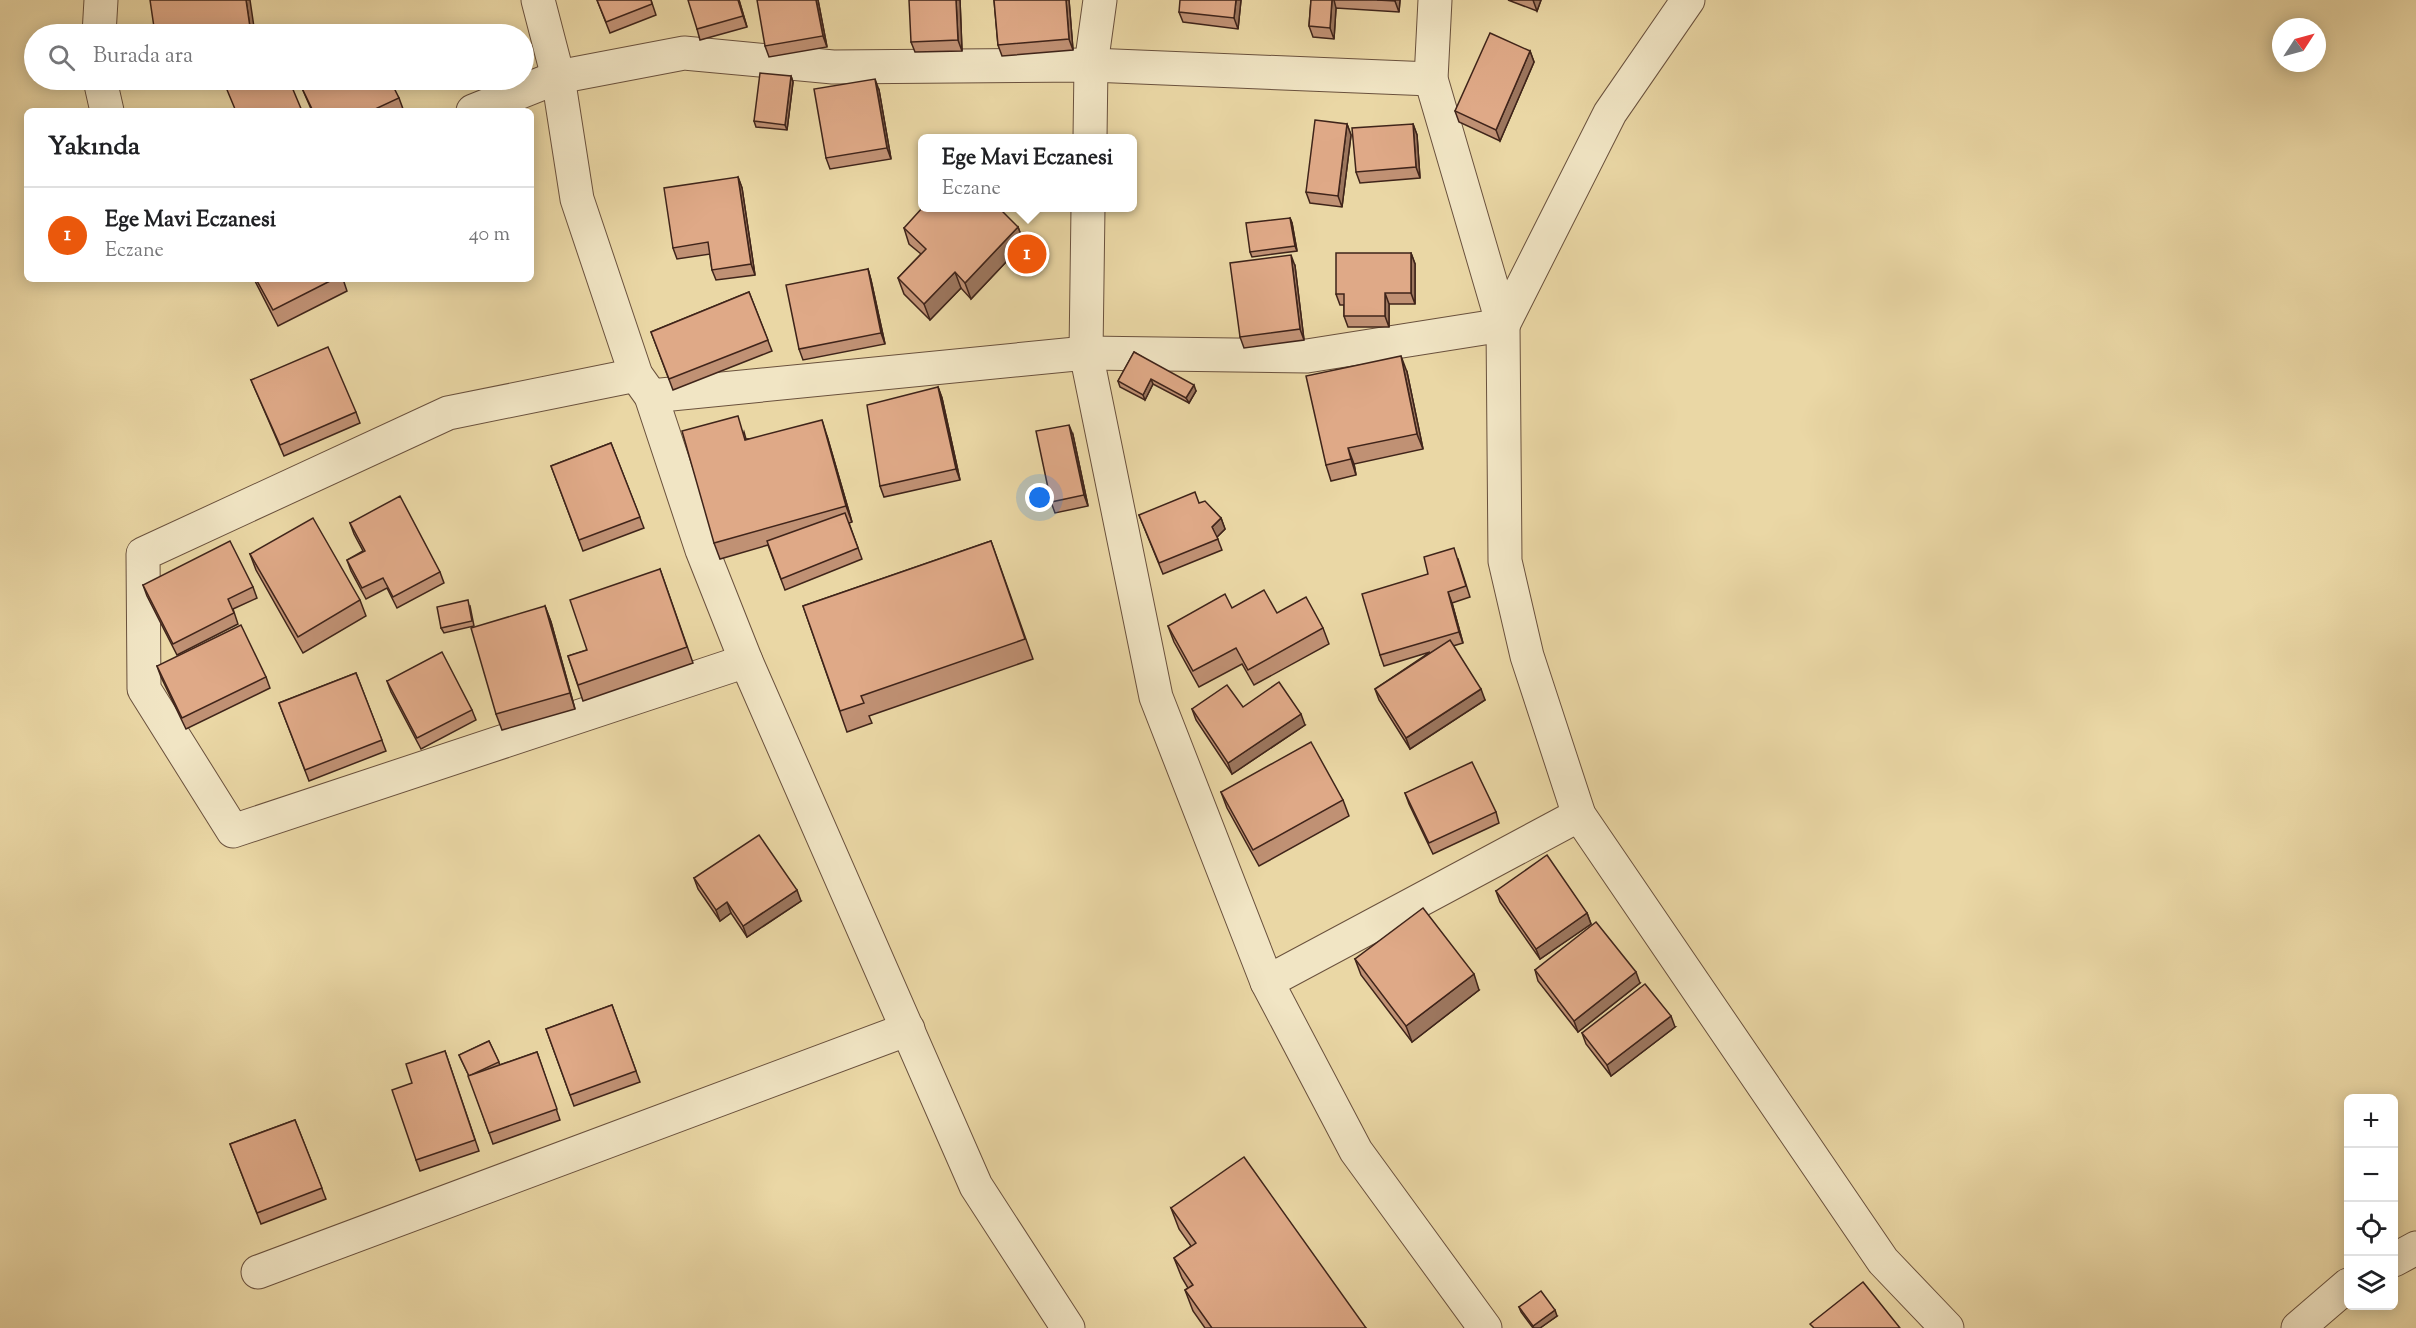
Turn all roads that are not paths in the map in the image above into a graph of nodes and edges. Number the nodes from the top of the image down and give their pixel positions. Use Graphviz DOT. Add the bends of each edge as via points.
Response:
graph roads {
  1 [pos="101,0"];
  2 [pos="538,0"];
  3 [pos="1100,0"];
  4 [pos="1436,0"];
  5 [pos="1688,0"];
  6 [pos="100,24"];
  7 [pos="1091,65"];
  8 [pos="558,77"];
  9 [pos="1431,79"];
  10 [pos="534,87"];
  11 [pos="102,90"];
  12 [pos="526,90"];
  13 [pos="106,108"];
  14 [pos="480,108"];
  15 [pos="1089,134"];
  16 [pos="1088,212"];
  17 [pos="1503,325"];
  18 [pos="1086,353"];
  19 [pos="644,386"];
  20 [pos="746,661"];
  21 [pos="1579,815"];
  22 [pos="1267,982"];
  23 [pos="908,1029"];
  24 [pos="2416,1248"];
  25 [pos="2398,1258"];
  26 [pos="258,1272"];
  27 [pos="2344,1289"];
  28 [pos="1068,1328"];
  29 [pos="1485,1328"];
  30 [pos="1947,1328"];
  31 [pos="2298,1328"];
  1 -- 6 [label="street"];
  2 -- 8 [label="street"];
  3 -- 7 [label="street"];
  4 -- 9 [label="street"];
  5 -- 17 [label="street" via="1610,113"];
  7 -- 8 [label="street" via="833,67 684,53"];
  7 -- 9 [label="street"];
  7 -- 15 [label="street"];
  8 -- 10 [label="street"];
  8 -- 19 [label="street" via="577,199"];
  9 -- 17 [label="street"];
  11 -- 13 [label="street"];
  12 -- 14 [label="street"];
  16 -- 18 [label="street"];
  17 -- 18 [label="street" via="1307,356"];
  17 -- 21 [label="street" via="1505,561 1527,656"];
  18 -- 19 [label="street"];
  18 -- 22 [label="street" via="1156,697"];
  19 -- 20 [label="street"];
  19 -- 20 [label="street" via="448,413 143,554 144,689 233,831"];
  20 -- 23 [label="street"];
  21 -- 22 [label="street"];
  21 -- 30 [label="street" via="1883,1261"];
  22 -- 29 [label="street" via="1356,1151"];
  23 -- 26 [label="street"];
  23 -- 28 [label="street" via="976,1186"];
  24 -- 25 [label="street"];
  27 -- 31 [label="street"];
}
